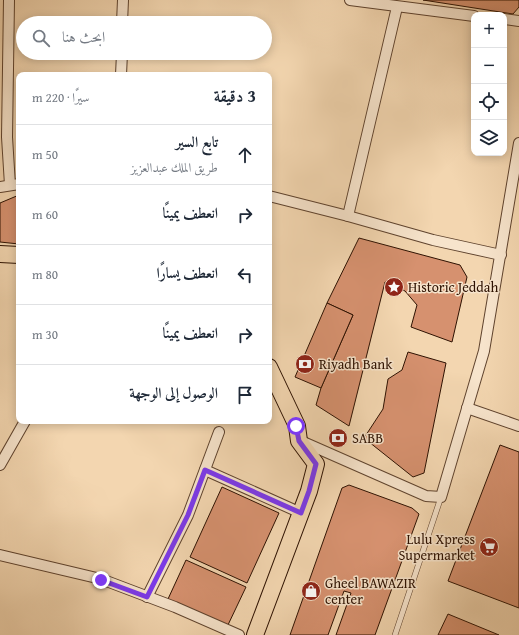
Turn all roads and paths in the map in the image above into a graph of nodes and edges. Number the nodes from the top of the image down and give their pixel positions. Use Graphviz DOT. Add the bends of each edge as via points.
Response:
graph roads {
  1 [pos="9,0"];
  2 [pos="123,0"];
  3 [pos="350,0"];
  4 [pos="397,7"];
  5 [pos="122,16"];
  6 [pos="471,16"];
  7 [pos="507,19"];
  8 [pos="519,21"];
  9 [pos="122,60"];
  10 [pos="121,72"];
  11 [pos="3,137"];
  12 [pos="519,143"];
  13 [pos="10,186"];
  14 [pos="272,197"];
  15 [pos="348,216"];
  16 [pos="0,254"];
  17 [pos="501,255"];
  18 [pos="16,256"];
  19 [pos="272,374"];
  20 [pos="467,408"];
  21 [pos="23,424"];
  22 [pos="519,426"];
  23 [pos="219,432"];
  24 [pos="299,441"];
  25 [pos="0,465"];
  26 [pos="205,470"];
  27 [pos="441,497"];
  28 [pos="301,513"];
  29 [pos="0,554"];
  30 [pos="147,597"];
  31 [pos="239,635"];
  32 [pos="255,635"];
  33 [pos="395,635"];
  1 -- 11 [label="street"];
  2 -- 5 [label="street"];
  3 -- 4 [label="street"];
  4 -- 6 [label="street"];
  4 -- 15 [label="street"];
  7 -- 8 [label="street"];
  9 -- 10 [label="street"];
  11 -- 13 [label="street"];
  12 -- 17 [label="street"];
  14 -- 15 [label="street"];
  15 -- 17 [label="street" via="433,240"];
  16 -- 18 [label="main road"];
  17 -- 20 [label="street" via="484,351"];
  19 -- 24 [label="main road" via="296,426"];
  20 -- 22 [label="street"];
  20 -- 27 [label="street"];
  21 -- 25 [label="street"];
  23 -- 26 [label="street"];
  24 -- 27 [label="street" via="426,496"];
  24 -- 28 [label="main road" via="316,464"];
  26 -- 28 [label="street"];
  26 -- 30 [label="street" via="188,515"];
  27 -- 33 [label="lane"];
  28 -- 32 [label="main road"];
  29 -- 30 [label="street" via="101,580"];
  30 -- 31 [label="street"];
}
